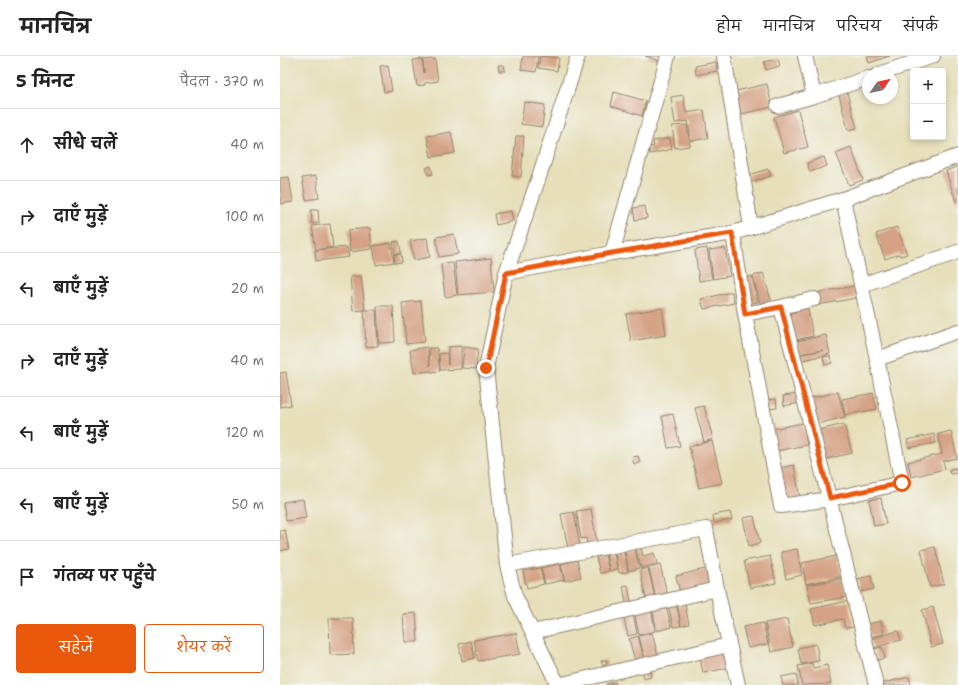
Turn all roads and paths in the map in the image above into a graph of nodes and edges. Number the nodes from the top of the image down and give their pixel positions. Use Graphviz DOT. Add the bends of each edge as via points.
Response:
graph roads {
  1 [pos="578,56"];
  2 [pos="668,56"];
  3 [pos="724,56"];
  4 [pos="805,56"];
  5 [pos="933,56"];
  6 [pos="897,68"];
  7 [pos="862,80"];
  8 [pos="814,96"];
  9 [pos="778,106"];
  10 [pos="958,156"];
  11 [pos="843,199"];
  12 [pos="751,227"];
  13 [pos="732,233"];
  14 [pos="958,252"];
  15 [pos="612,253"];
  16 [pos="506,273"];
  17 [pos="861,285"];
  18 [pos="814,298"];
  19 [pos="781,307"];
  20 [pos="745,314"];
  21 [pos="958,331"];
  22 [pos="877,359"];
  23 [pos="830,498"];
  24 [pos="507,565"];
  25 [pos="718,589"];
  26 [pos="533,632"];
  27 [pos="729,645"];
  28 [pos="558,685"];
  29 [pos="738,685"];
  30 [pos="876,685"];
  1 -- 16 [label="street"];
  2 -- 15 [label="street"];
  3 -- 12 [label="street"];
  4 -- 8 [label="street"];
  5 -- 6 [label="street"];
  7 -- 8 [label="street"];
  8 -- 9 [label="street"];
  10 -- 11 [label="street"];
  11 -- 12 [label="street"];
  11 -- 17 [label="street"];
  12 -- 13 [label="street"];
  13 -- 15 [label="street"];
  13 -- 20 [label="street"];
  14 -- 17 [label="street"];
  15 -- 16 [label="street"];
  16 -- 24 [label="street" via="486,368"];
  17 -- 22 [label="street"];
  18 -- 19 [label="street"];
  19 -- 20 [label="street"];
  19 -- 23 [label="street"];
  20 -- 23 [label="street" via="781,506"];
  21 -- 22 [label="street"];
  22 -- 23 [label="street" via="902,483"];
  23 -- 30 [label="street"];
  24 -- 25 [label="street" via="706,529"];
  24 -- 26 [label="street" via="515,596"];
  25 -- 26 [label="street"];
  25 -- 27 [label="street"];
  26 -- 28 [label="street"];
  27 -- 28 [label="street"];
  27 -- 29 [label="street"];
}
